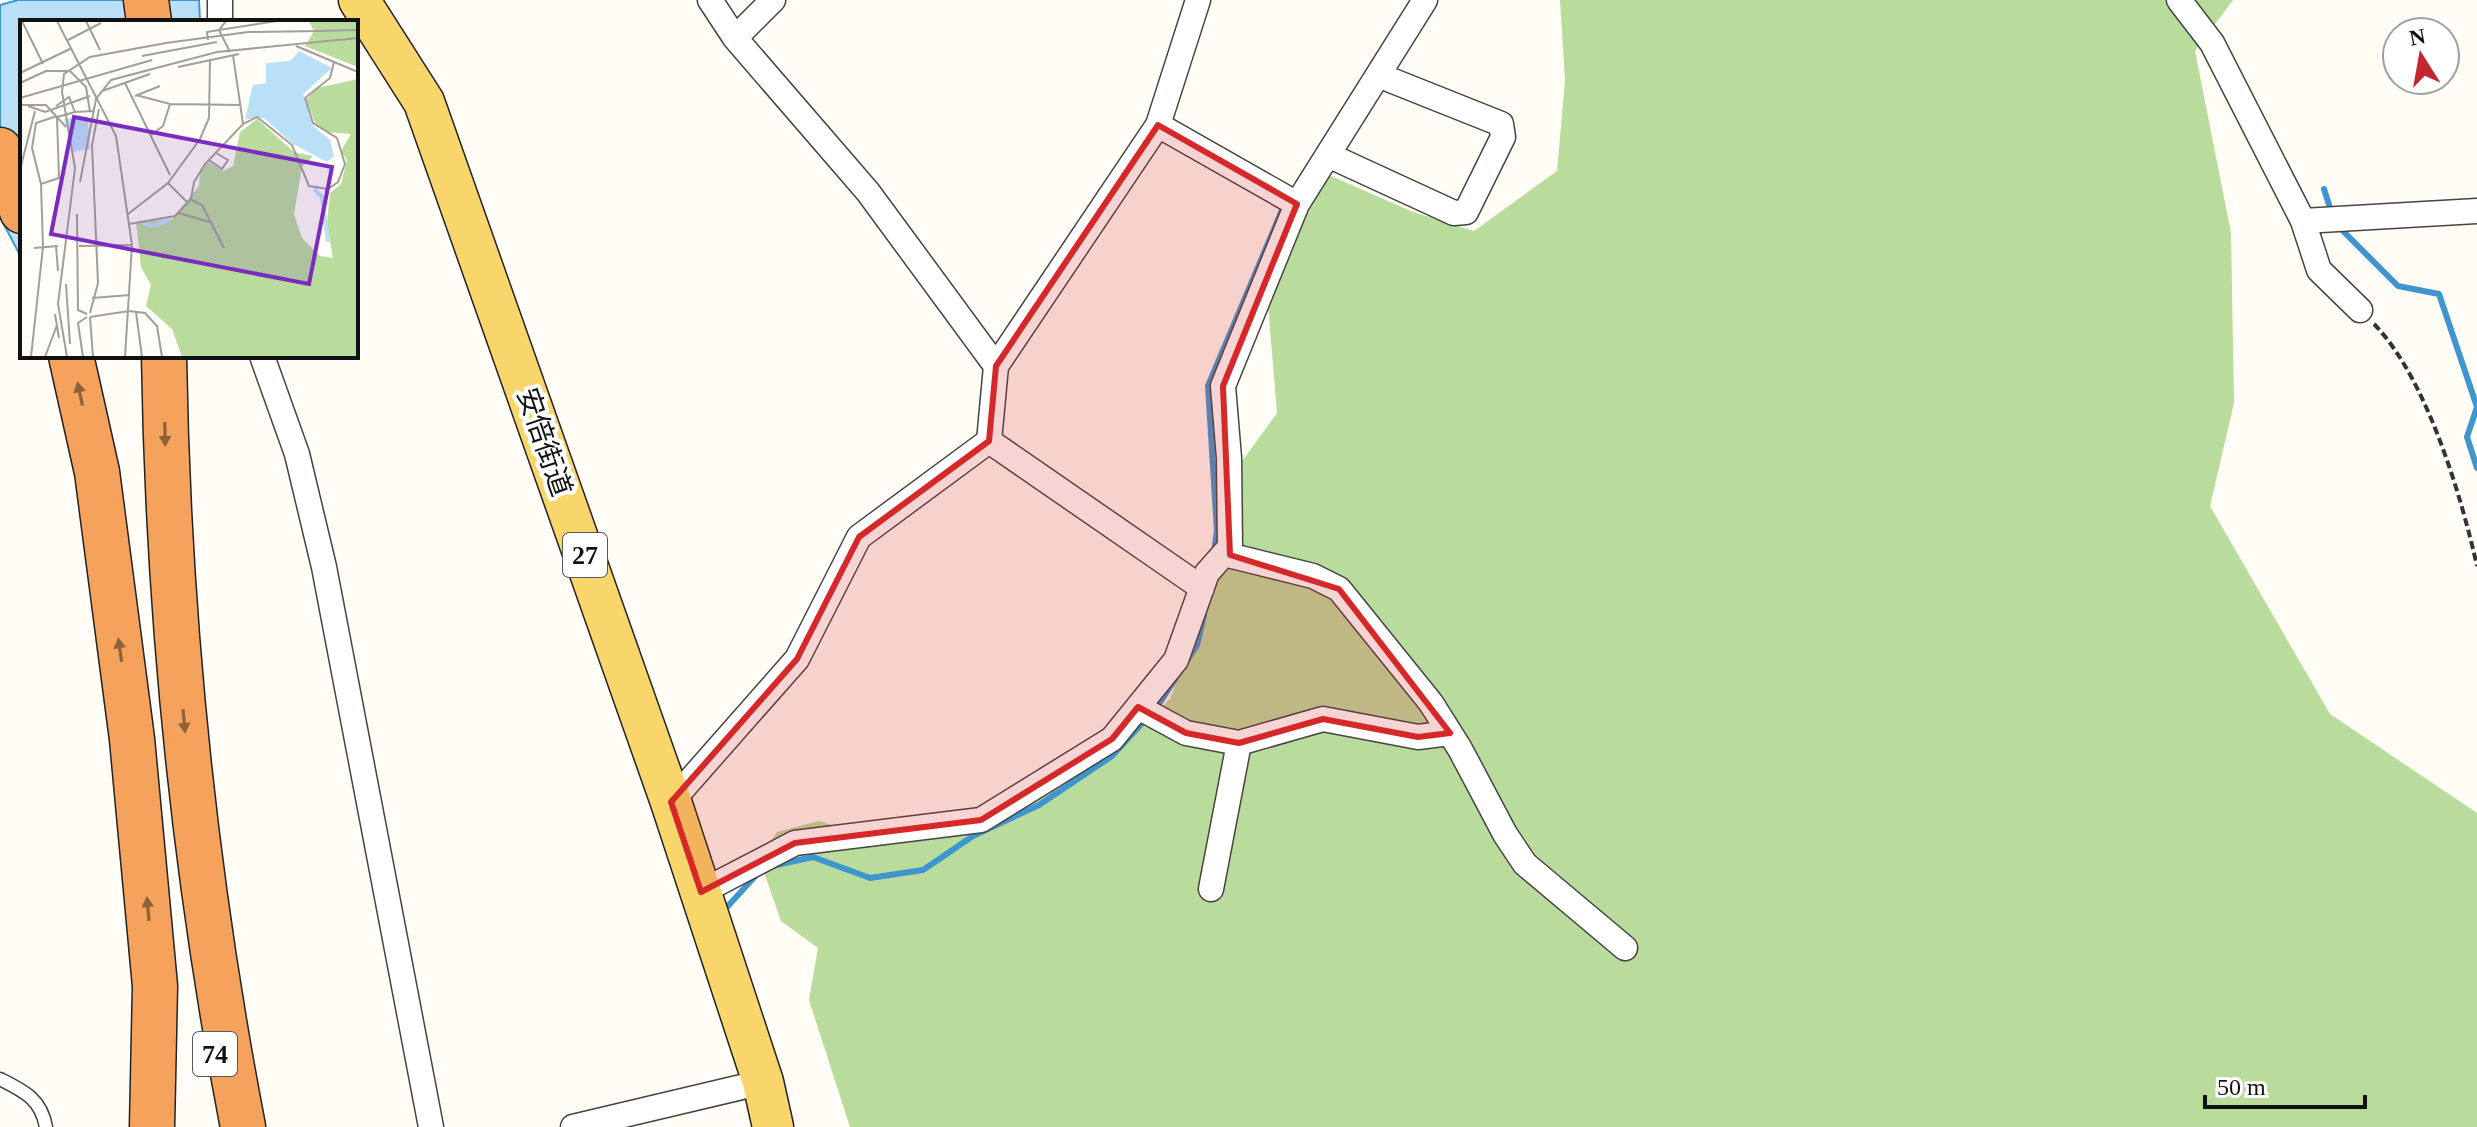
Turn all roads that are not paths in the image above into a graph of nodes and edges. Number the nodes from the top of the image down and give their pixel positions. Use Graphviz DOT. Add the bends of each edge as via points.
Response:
graph roads {
  1 [pos="146,0"];
  2 [pos="359,0"];
  3 [pos="710,0"];
  4 [pos="773,0"];
  5 [pos="1198,0"];
  6 [pos="1425,0"];
  7 [pos="2179,0"];
  8 [pos="149,20"];
  9 [pos="735,38"];
  10 [pos="1378,75"];
  11 [pos="1158,125"];
  12 [pos="0,150"];
  13 [pos="1328,155"];
  14 [pos="0,194"];
  15 [pos="1297,204"];
  16 [pos="20,205"];
  17 [pos="2477,211"];
  18 [pos="2303,221"];
  19 [pos="20,226"];
  20 [pos="2360,310"];
  21 [pos="71,358"];
  22 [pos="164,358"];
  23 [pos="263,358"];
  24 [pos="996,366"];
  25 [pos="989,441"];
  26 [pos="1224,554"];
  27 [pos="1202,588"];
  28 [pos="1138,708"];
  29 [pos="1450,733"];
  30 [pos="1239,743"];
  31 [pos="671,802"];
  32 [pos="1211,889"];
  33 [pos="701,892"];
  34 [pos="1625,948"];
  35 [pos="215,981"];
  36 [pos="155,986"];
  37 [pos="0,1079"];
  38 [pos="763,1082"];
  39 [pos="46,1127"];
  40 [pos="152,1127"];
  41 [pos="173,1127"];
  42 [pos="218,1127"];
  43 [pos="243,1127"];
  44 [pos="431,1127"];
  45 [pos="573,1127"];
  46 [pos="773,1127"];
  1 -- 8 [label="highway"];
  2 -- 31 [label="main road, 安倍街道 / 27" via="424,102"];
  3 -- 9 [label="street"];
  4 -- 9 [label="street"];
  5 -- 11 [label="street"];
  6 -- 10 [label="street"];
  7 -- 18 [label="street" via="2212,43"];
  9 -- 24 [label="street" via="868,192"];
  10 -- 13 [label="street"];
  10 -- 13 [label="street" via="1501,124 1503,137 1466,212 1454,213"];
  11 -- 15 [label="street"];
  11 -- 24 [label="street"];
  12 -- 16 [label="highway"];
  13 -- 15 [label="street"];
  14 -- 19 [label="highway"];
  15 -- 26 [label="street" via="1223,386 1230,488 1230,547"];
  17 -- 18 [label="street"];
  18 -- 20 [label="street" via="2319,270"];
  36 -- 21 [label="highway, one-way" via="128,707 97,472"];
  22 -- 35 [label="highway, one-way" via="172,581"];
  23 -- 44 [label="street" via="297,454 324,567"];
  24 -- 25 [label="street"];
  25 -- 27 [label="street"];
  25 -- 31 [label="street" via="859,537 797,659"];
  26 -- 27 [label="street"];
  26 -- 29 [label="street" via="1313,576 1339,589"];
  27 -- 28 [label="street" via="1176,660"];
  28 -- 30 [label="street" via="1186,733"];
  28 -- 33 [label="street" via="1112,739 981,820 795,843"];
  29 -- 30 [label="street" via="1418,737 1323,719"];
  29 -- 34 [label="street" via="1525,864"];
  30 -- 32 [label="street"];
  31 -- 33 [label="main road, 安倍街道 / 27"];
  33 -- 38 [label="main road, 安倍街道 / 27"];
  35 -- 42 [label="highway, 74"];
  35 -- 43 [label="highway"];
  36 -- 40 [label="highway"];
  36 -- 41 [label="highway, 74"];
  37 -- 39 [label="lane" via="43,1109"];
  38 -- 45 [label="street"];
  38 -- 46 [label="main road, 安倍街道 / 27"];
}
